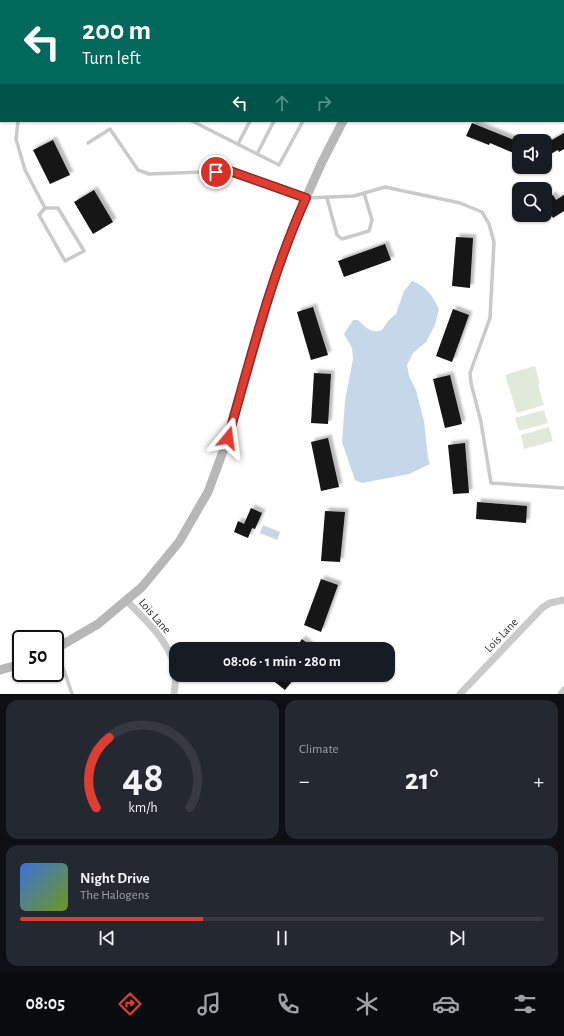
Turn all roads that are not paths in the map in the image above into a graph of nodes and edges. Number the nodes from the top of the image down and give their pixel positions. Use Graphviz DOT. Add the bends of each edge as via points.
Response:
graph roads {
  1 [pos="18,122"];
  2 [pos="194,122"];
  3 [pos="249,122"];
  4 [pos="273,122"];
  5 [pos="302,122"];
  6 [pos="342,122"];
  7 [pos="88,143"];
  8 [pos="238,144"];
  9 [pos="257,154"];
  10 [pos="364,194"];
  11 [pos="306,198"];
  12 [pos="327,198"];
  13 [pos="45,208"];
  14 [pos="564,488"];
  15 [pos="126,600"];
  16 [pos="564,600"];
  17 [pos="64,644"];
  18 [pos="12,667"];
  19 [pos="0,670"];
  20 [pos="64,673"];
  21 [pos="564,690"];
  22 [pos="72,694"];
  23 [pos="174,694"];
  24 [pos="460,694"];
  25 [pos="561,694"];
  1 -- 13 [label="lane" via="16,139 25,170"];
  2 -- 8 [label="lane"];
  3 -- 8 [label="lane"];
  4 -- 9 [label="lane"];
  5 -- 9 [label="lane" via="279,165"];
  6 -- 11 [label="main road"];
  7 -- 11 [label="lane" via="110,129 138,170 149,174 230,171"];
  8 -- 9 [label="lane"];
  10 -- 12 [label="lane"];
  10 -- 12 [label="lane" via="372,220 369,231 342,239 337,235"];
  10 -- 14 [label="lane" via="384,187 460,203 482,212 489,224 494,242 490,318 470,373 491,482"];
  11 -- 12 [label="lane"];
  11 -- 15 [label="main road" via="277,270 228,438 208,492 179,542 142,587"];
  13 -- 13 [label="lane" via="39,215 66,261 84,251 58,208"];
  15 -- 17 [label="main road" via="98,624"];
  15 -- 23 [label="street, Lois Lane" via="167,647 175,669"];
  16 -- 24 [label="street, Lois Lane" via="550,602 542,608"];
  18 -- 19 [label="main road"];
  20 -- 22 [label="lane"];
  21 -- 25 [label="street"];
}
